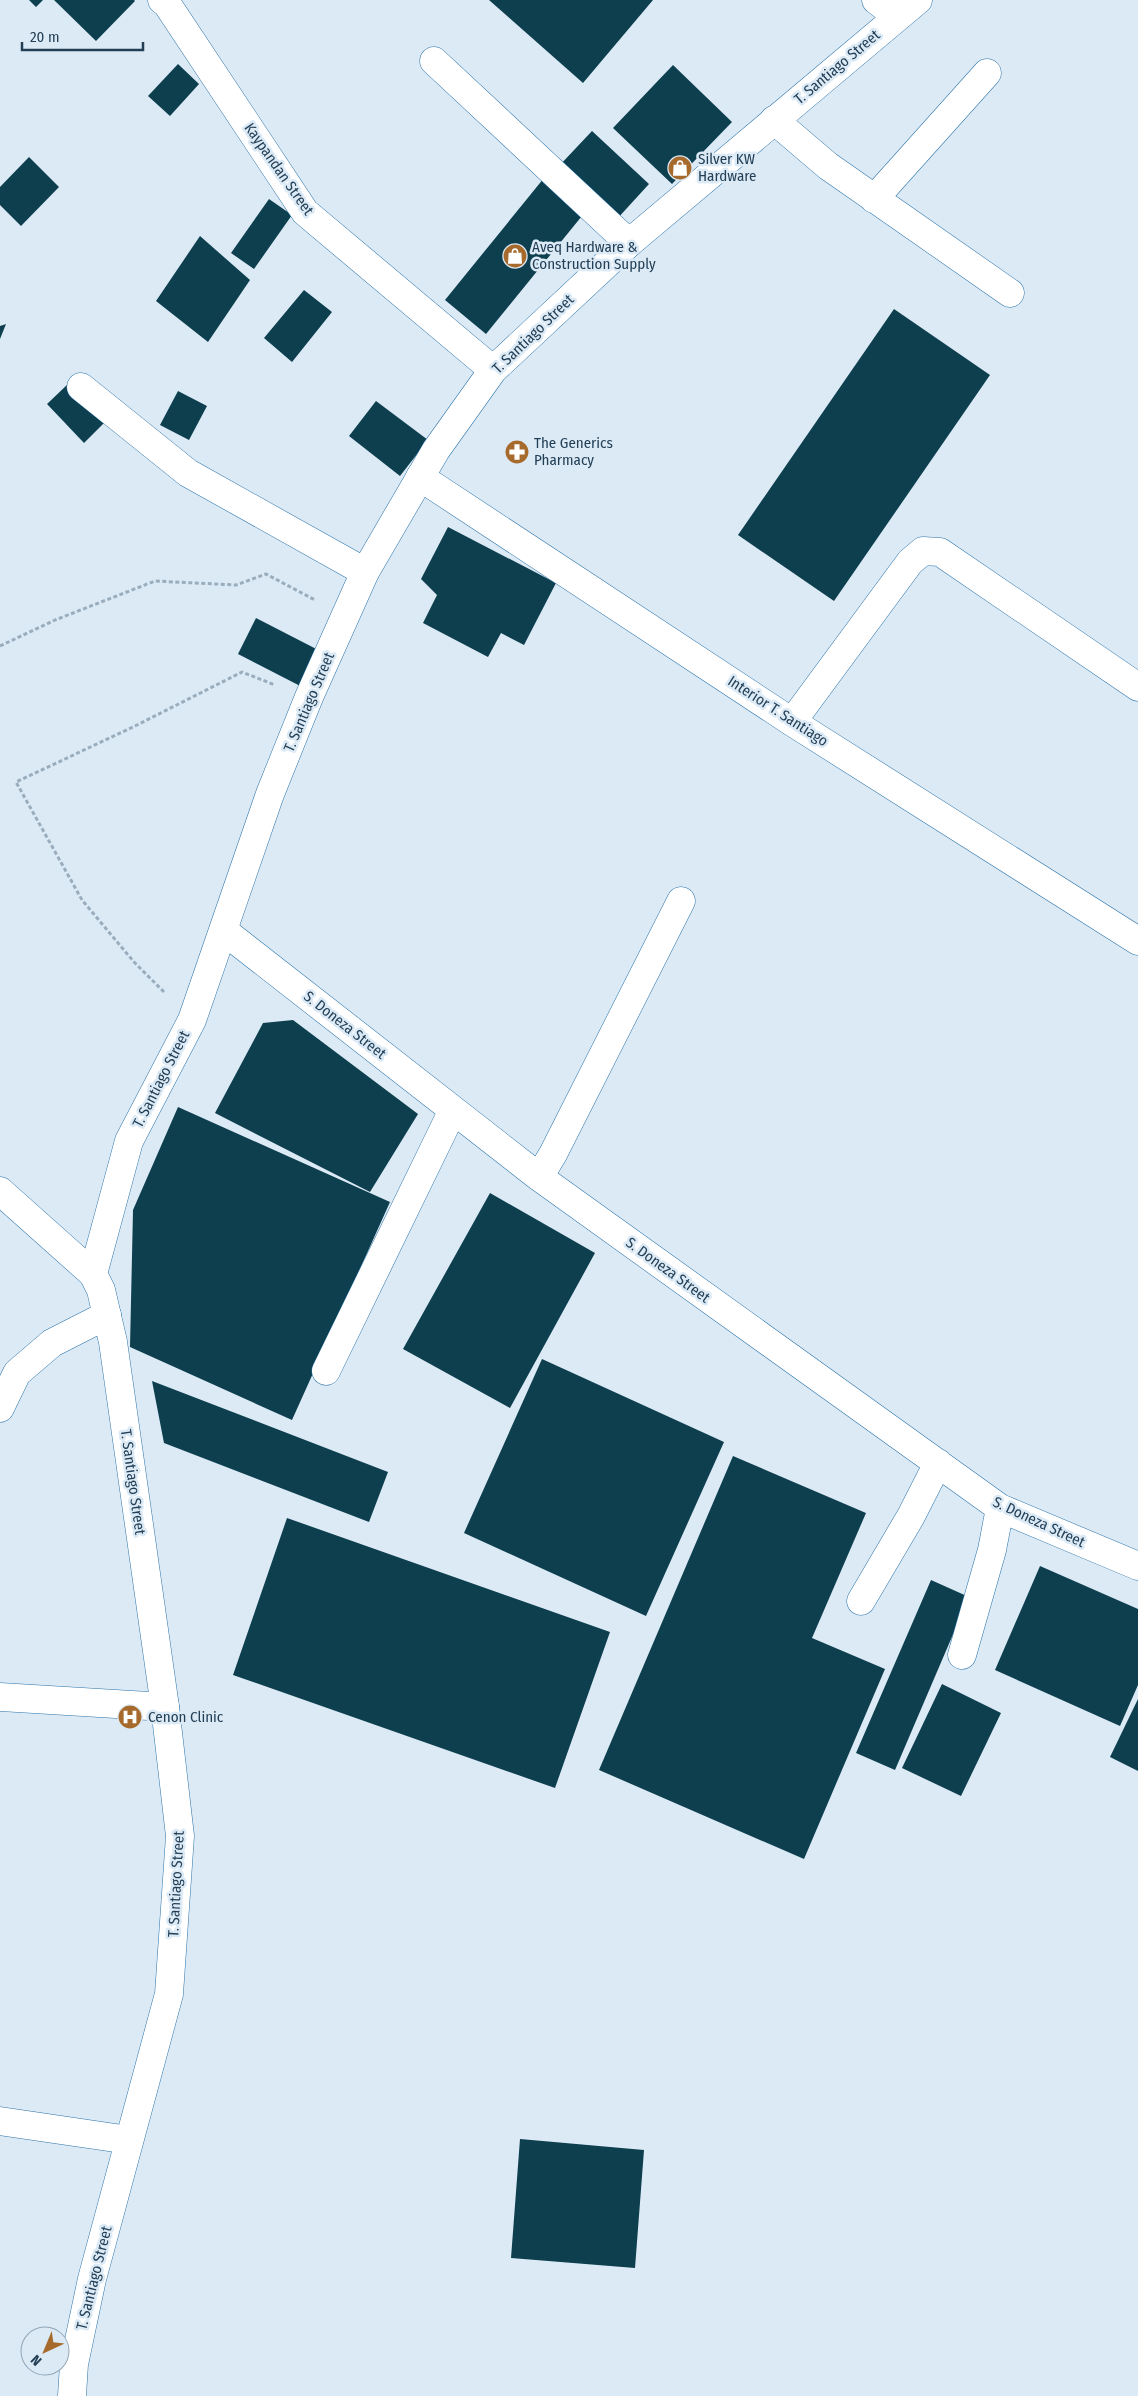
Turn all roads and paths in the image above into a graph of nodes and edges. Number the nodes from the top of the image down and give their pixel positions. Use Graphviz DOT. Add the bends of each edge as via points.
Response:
graph roads {
  1 [pos="162,0"];
  2 [pos="897,5"];
  3 [pos="434,61"];
  4 [pos="987,73"];
  5 [pos="774,120"];
  6 [pos="874,199"];
  7 [pos="629,243"];
  8 [pos="1010,293"];
  9 [pos="493,370"];
  10 [pos="81,387"];
  11 [pos="420,477"];
  12 [pos="365,572"];
  13 [pos="347,616"];
  14 [pos="0,646"];
  15 [pos="1138,687"];
  16 [pos="309,697"];
  17 [pos="792,722"];
  18 [pos="681,901"];
  19 [pos="224,931"];
  20 [pos="1138,940"];
  21 [pos="192,1020"];
  22 [pos="453,1110"];
  23 [pos="539,1177"];
  24 [pos="0,1191"];
  25 [pos="93,1274"];
  26 [pos="107,1315"];
  27 [pos="326,1371"];
  28 [pos="0,1408"];
  29 [pos="938,1463"];
  30 [pos="1000,1508"];
  31 [pos="1138,1566"];
  32 [pos="861,1601"];
  33 [pos="962,1655"];
  34 [pos="0,1696"];
  35 [pos="165,1707"];
  36 [pos="0,2121"];
  37 [pos="130,2140"];
  38 [pos="72,2396"];
  1 -- 9 [label="street, Kaypandan Street" via="306,212"];
  2 -- 5 [label="street, T. Santiago Street"];
  3 -- 7 [label="street"];
  4 -- 6 [label="street"];
  5 -- 6 [label="street" via="828,166"];
  5 -- 7 [label="street, T. Santiago Street"];
  6 -- 8 [label="street"];
  7 -- 9 [label="street, T. Santiago Street"];
  9 -- 11 [label="street, T. Santiago Street"];
  10 -- 12 [label="street" via="188,473"];
  11 -- 12 [label="street, T. Santiago Street"];
  11 -- 17 [label="street, Interior T. Santiago"];
  12 -- 13 [label="street, T. Santiago Street"];
  13 -- 14 [label="path" via="266,574 236,586 155,581 55,620"];
  13 -- 16 [label="street, T. Santiago Street"];
  15 -- 17 [label="street" via="940,552 923,550 910,562"];
  16 -- 19 [label="street, T. Santiago Street" via="270,794"];
  16 -- 21 [label="path" via="242,672 16,782 82,900 134,962"];
  17 -- 20 [label="street, Interior T. Santiago"];
  18 -- 23 [label="street"];
  19 -- 21 [label="street, T. Santiago Street"];
  19 -- 22 [label="street, S. Doneza Street"];
  21 -- 25 [label="street, T. Santiago Street" via="129,1141"];
  22 -- 23 [label="street, S. Doneza Street"];
  22 -- 27 [label="street"];
  23 -- 29 [label="street, S. Doneza Street"];
  24 -- 25 [label="street"];
  25 -- 26 [label="street, T. Santiago Street"];
  26 -- 28 [label="street" via="52,1343 17,1373"];
  26 -- 35 [label="street, T. Santiago Street"];
  29 -- 30 [label="street, S. Doneza Street"];
  29 -- 32 [label="street"];
  30 -- 31 [label="street, S. Doneza Street"];
  30 -- 33 [label="street" via="992,1550"];
  34 -- 35 [label="street"];
  35 -- 37 [label="street, T. Santiago Street" via="180,1836 169,1994"];
  36 -- 37 [label="street"];
  37 -- 38 [label="street, T. Santiago Street" via="92,2278 74,2364"];
}
